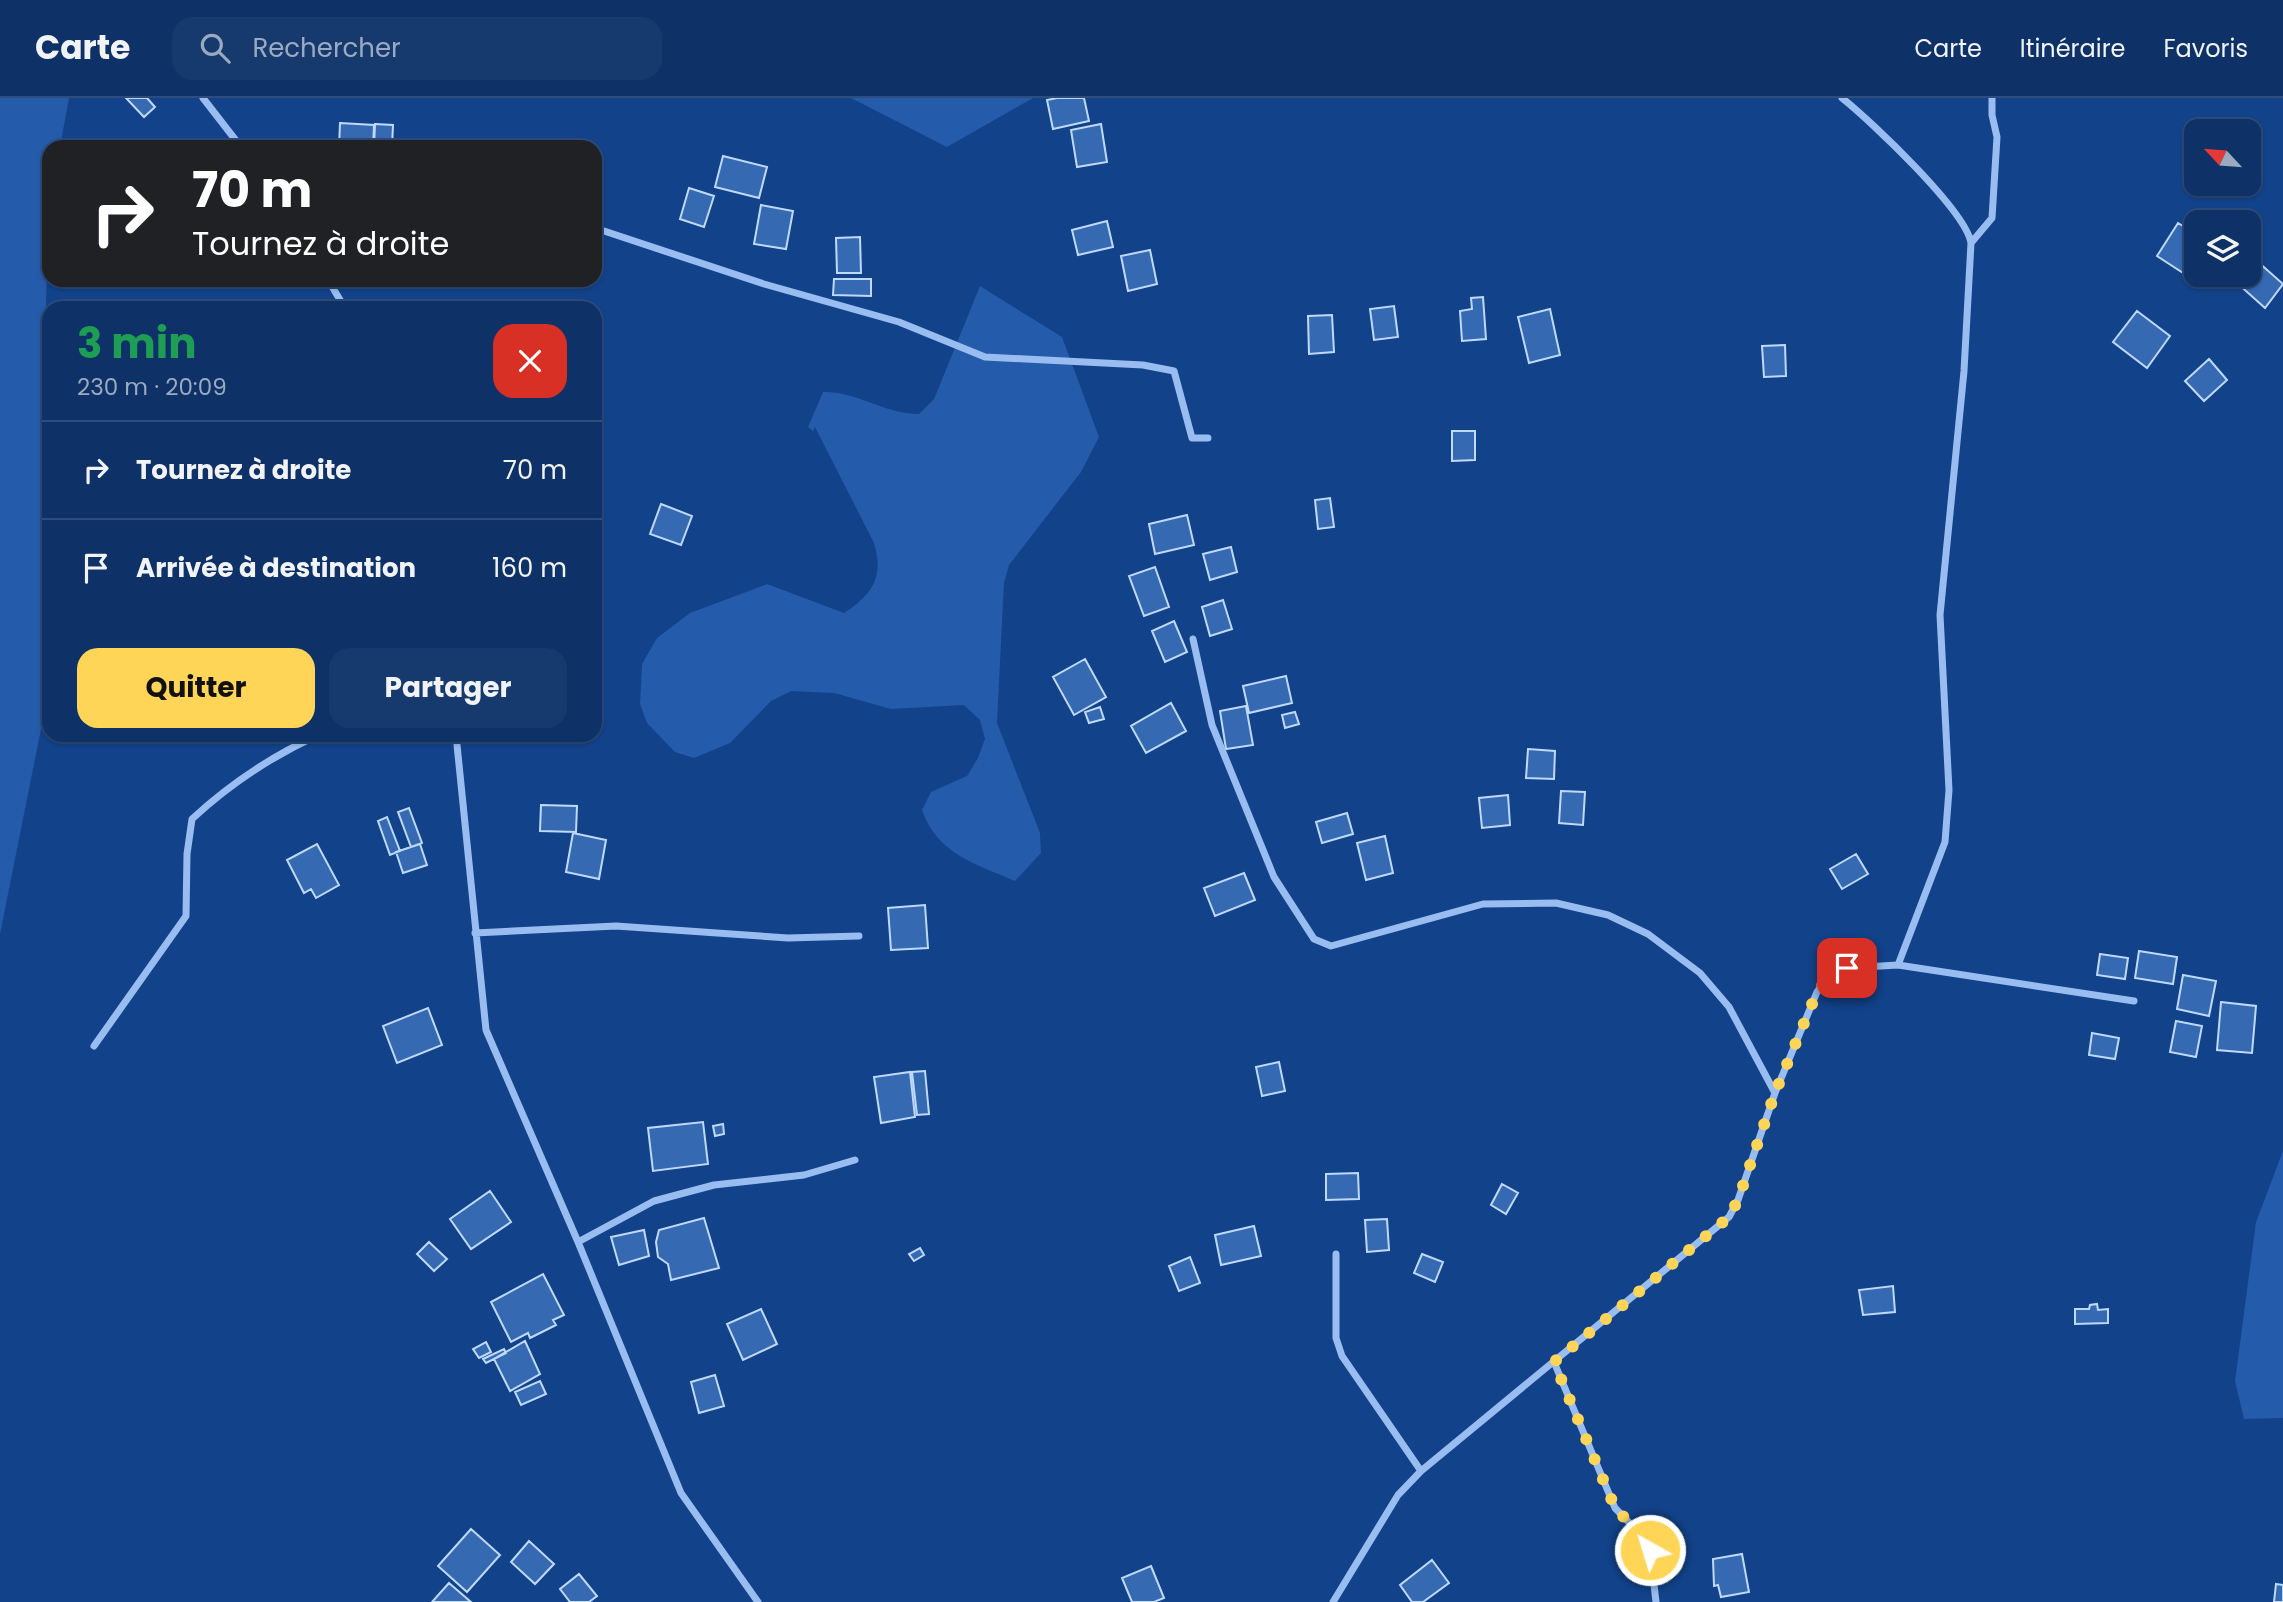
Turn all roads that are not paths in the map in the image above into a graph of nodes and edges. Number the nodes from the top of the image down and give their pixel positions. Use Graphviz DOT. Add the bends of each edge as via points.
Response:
graph roads {
  1 [pos="203,98"];
  2 [pos="1842,98"];
  3 [pos="1992,98"];
  4 [pos="236,140"];
  5 [pos="602,230"];
  6 [pos="1971,243"];
  7 [pos="1209,438"];
  8 [pos="1193,639"];
  9 [pos="303,742"];
  10 [pos="457,742"];
  11 [pos="475,933"];
  12 [pos="859,936"];
  13 [pos="1898,965"];
  14 [pos="2134,1001"];
  15 [pos="94,1046"];
  16 [pos="1775,1093"];
  17 [pos="855,1160"];
  18 [pos="579,1242"];
  19 [pos="1336,1254"];
  20 [pos="1554,1362"];
  21 [pos="1421,1471"];
  22 [pos="758,1602"];
  23 [pos="1334,1602"];
  24 [pos="1656,1602"];
  1 -- 4 [label="street"];
  2 -- 6 [label="street" via="1869,119 1956,212"];
  3 -- 6 [label="street" via="1997,137 1992,218"];
  5 -- 7 [label="street" via="764,284 899,322 985,357 1143,365 1174,371 1192,438"];
  6 -- 13 [label="street" via="1964,371 1940,615 1949,790 1945,842"];
  8 -- 16 [label="street" via="1212,725 1275,877 1314,939 1331,946 1483,904 1556,903 1608,915 1648,934 1700,973 1729,1007"];
  9 -- 15 [label="street" via="223,790 192,819 186,916"];
  10 -- 11 [label="street"];
  11 -- 12 [label="street" via="615,926 775,937"];
  11 -- 18 [label="street" via="486,1030"];
  13 -- 14 [label="street"];
  13 -- 16 [label="street" via="1847,968 1831,974 1817,992"];
  16 -- 20 [label="street" via="1729,1217"];
  17 -- 18 [label="street" via="804,1175 714,1185 654,1201"];
  18 -- 22 [label="street" via="681,1493"];
  19 -- 21 [label="street" via="1336,1338 1342,1356"];
  20 -- 21 [label="street"];
  20 -- 24 [label="street" via="1615,1508 1650,1550"];
  21 -- 23 [label="street" via="1398,1495"];
}
